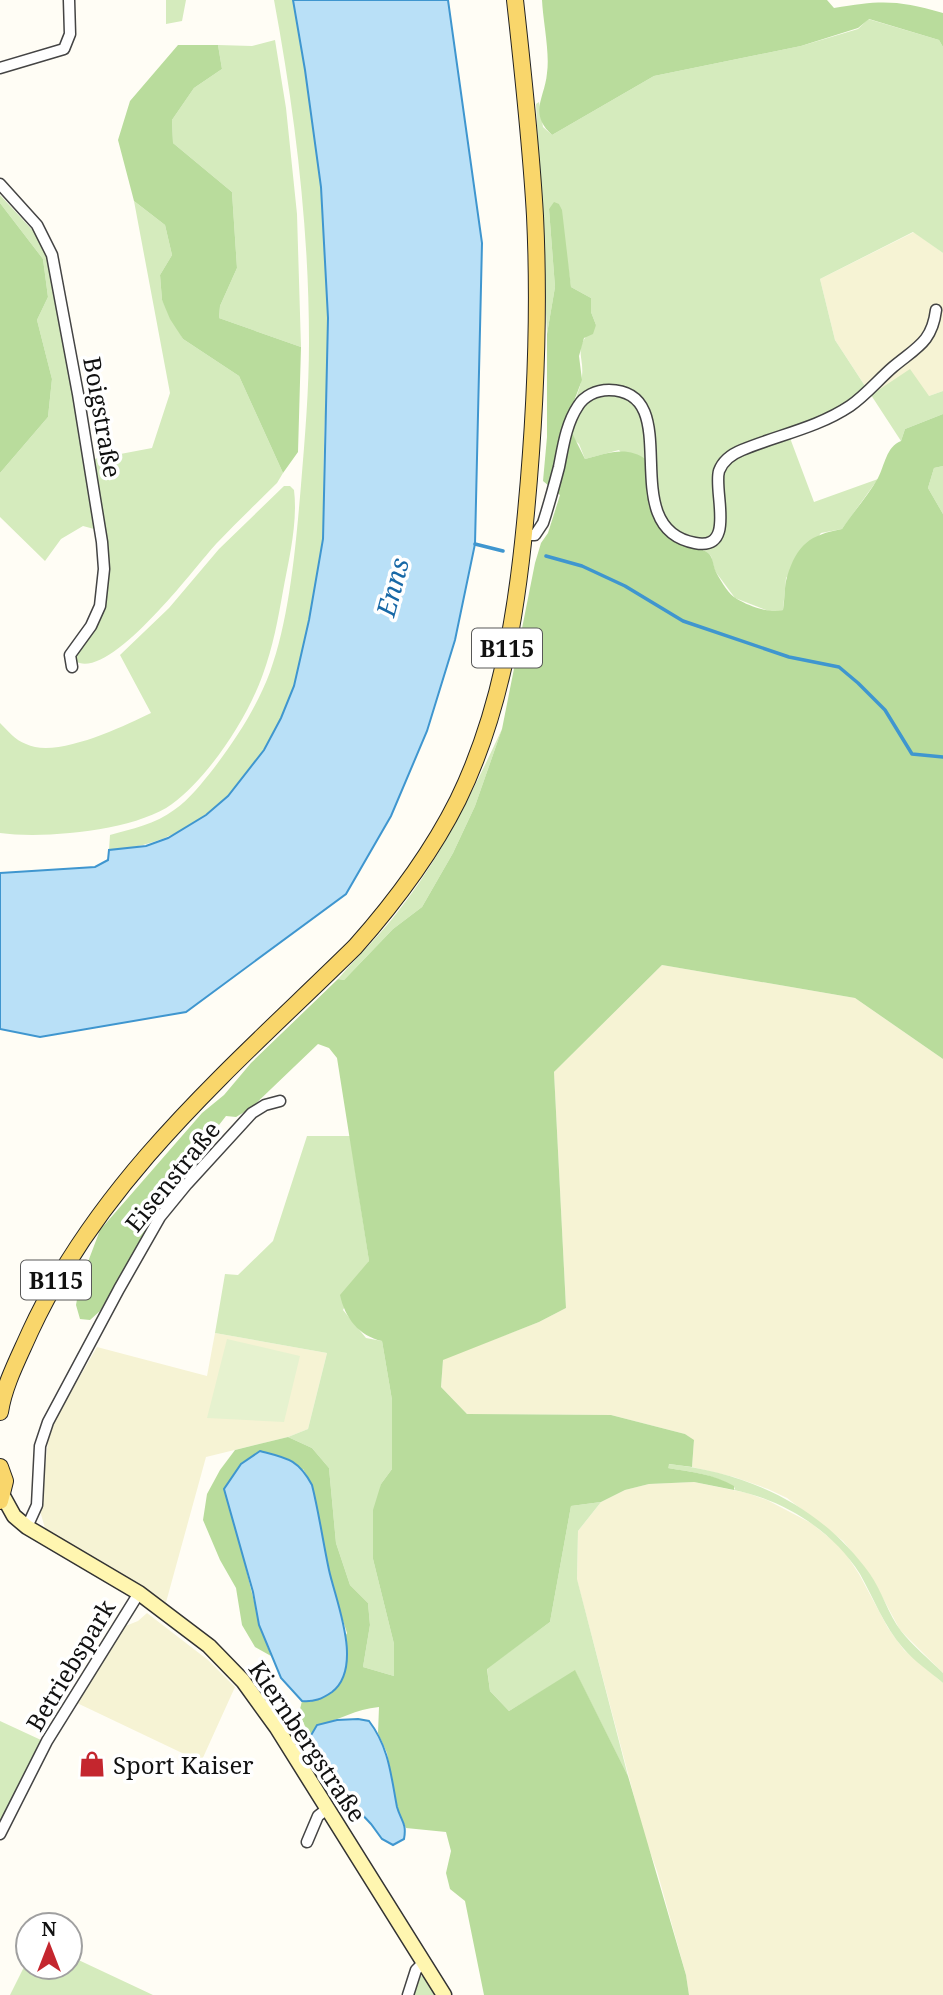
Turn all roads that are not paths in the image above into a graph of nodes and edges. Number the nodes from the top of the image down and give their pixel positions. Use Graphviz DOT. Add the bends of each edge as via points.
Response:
graph roads {
  1 [pos="69,0"];
  2 [pos="515,0"];
  3 [pos="0,68"];
  4 [pos="0,184"];
  5 [pos="936,310"];
  6 [pos="524,535"];
  7 [pos="72,667"];
  8 [pos="280,1101"];
  9 [pos="0,1409"];
  10 [pos="0,1467"];
  11 [pos="1,1498"];
  12 [pos="7,1515"];
  13 [pos="27,1527"];
  14 [pos="139,1593"];
  15 [pos="327,1808"];
  16 [pos="0,1834"];
  17 [pos="307,1842"];
  18 [pos="424,1962"];
  19 [pos="408,1995"];
  20 [pos="444,1995"];
  1 -- 3 [label="street" via="70,34 64,49"];
  2 -- 6 [label="main road, B115" via="530,145 537,305"];
  4 -- 7 [label="street, Boigstraße" via="37,225 52,255 102,542 100,606 70,655"];
  5 -- 6 [label="street" via="926,340 858,401 726,460 717,484 721,526 709,541 685,540 660,517 652,496 648,421 638,401 608,390 590,394 578,405 543,523 535,535"];
  6 -- 9 [label="main road, B115" via="515,612 491,715 458,799 415,874 355,947 161,1139 103,1209 58,1275"];
  8 -- 13 [label="street, Eisenstraße" via="259,1108 242,1124 175,1198 144,1243 48,1422 40,1446 37,1504"];
  10 -- 11 [label="main road" via="5,1481"];
  11 -- 12 [label="street, Kiernbergstraße"];
  12 -- 13 [label="street, Kiernbergstraße"];
  13 -- 14 [label="street, Kiernbergstraße"];
  14 -- 15 [label="street, Kiernbergstraße" via="209,1646 243,1681"];
  14 -- 16 [label="street, Betriebspark" via="47,1741"];
  15 -- 17 [label="street" via="318,1816"];
  15 -- 18 [label="street, Kiernbergstraße"];
  18 -- 19 [label="street" via="416,1970"];
  18 -- 20 [label="street, Kiernbergstraße"];
}
